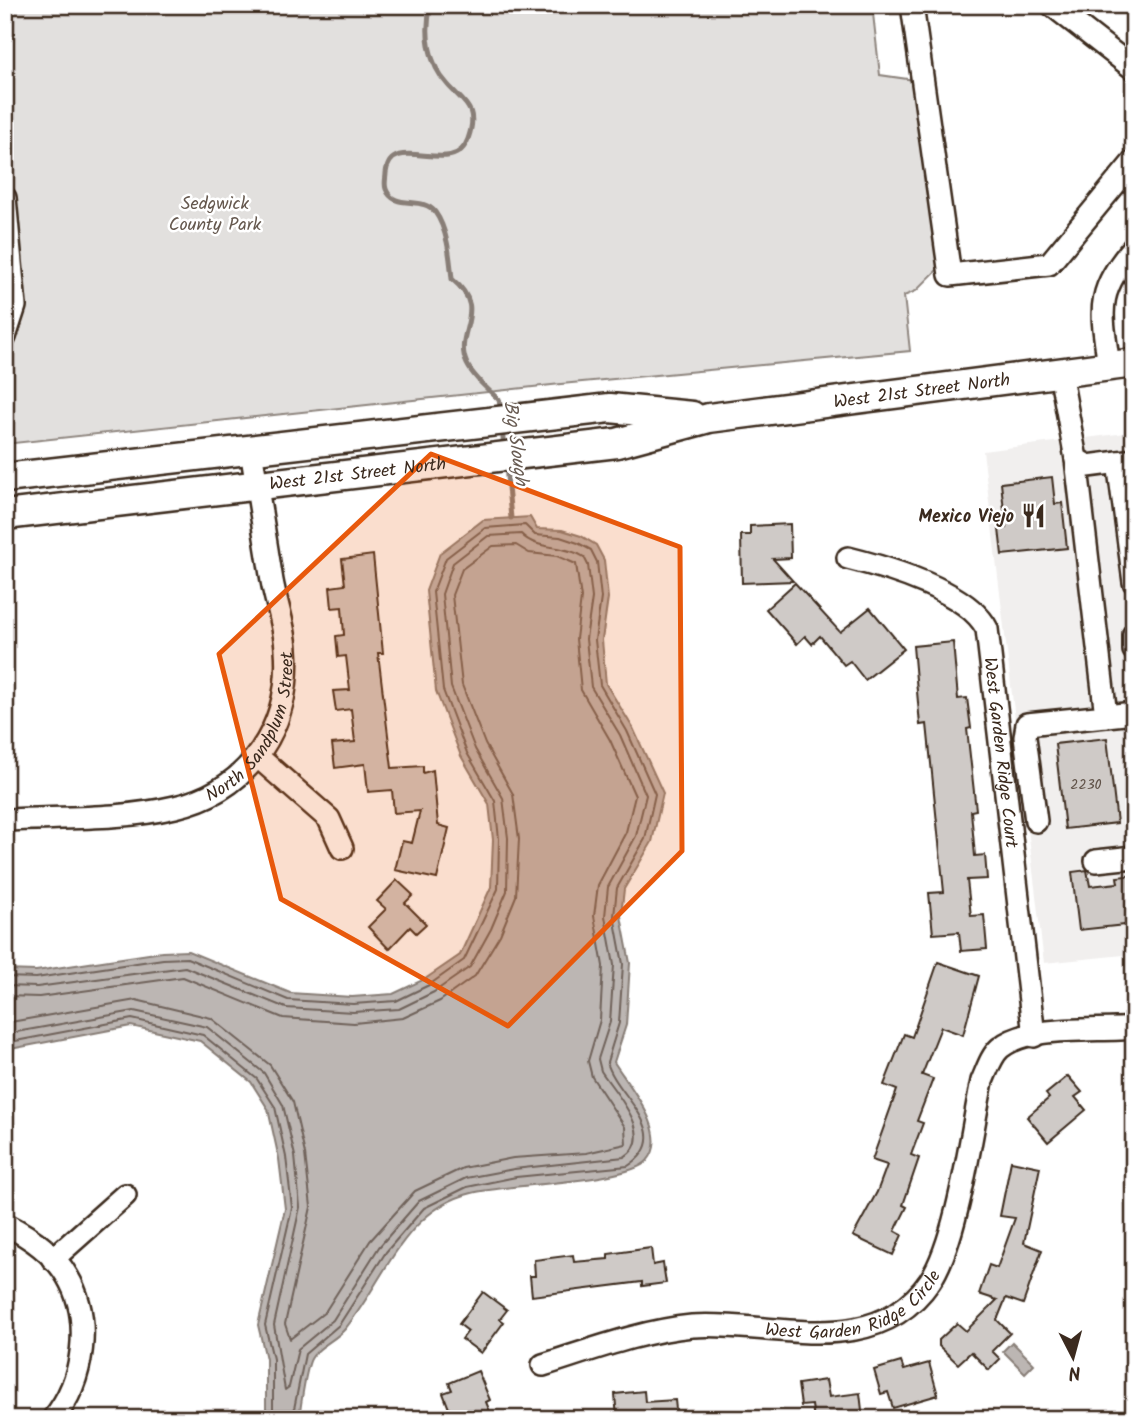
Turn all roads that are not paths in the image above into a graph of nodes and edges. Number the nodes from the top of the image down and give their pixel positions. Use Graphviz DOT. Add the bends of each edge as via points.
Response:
graph roads {
  1 [pos="912,5"];
  2 [pos="1052,5"];
  3 [pos="1134,69"];
  4 [pos="1134,161"];
  5 [pos="5,198"];
  6 [pos="1134,247"];
  7 [pos="5,337"];
  8 [pos="1121,364"];
  9 [pos="1060,372"];
  10 [pos="709,418"];
  11 [pos="251,450"];
  12 [pos="1076,459"];
  13 [pos="1126,461"];
  14 [pos="5,478"];
  15 [pos="257,487"];
  16 [pos="5,515"];
  17 [pos="848,558"];
  18 [pos="1134,582"];
  19 [pos="1134,634"];
  20 [pos="1134,650"];
  21 [pos="1134,713"];
  22 [pos="1106,716"];
  23 [pos="257,756"];
  24 [pos="5,820"];
  25 [pos="1036,821"];
  26 [pos="342,848"];
  27 [pos="1134,857"];
  28 [pos="1096,861"];
  29 [pos="1134,1028"];
  30 [pos="1034,1036"];
  31 [pos="125,1195"];
  32 [pos="5,1224"];
  33 [pos="53,1259"];
  34 [pos="543,1365"];
  35 [pos="53,1419"];
  1 -- 4 [label="street" via="950,275 1049,264"];
  2 -- 3 [label="street"];
  5 -- 7 [label="street" via="15,306"];
  6 -- 8 [label="street" via="1115,269 1104,291 1102,309"];
  8 -- 9 [label="main road, West 21st Street North"];
  9 -- 10 [label="main road, West 21st Street North"];
  9 -- 12 [label="street"];
  10 -- 11 [label="main road, West 21st Street North" via="610,408"];
  10 -- 15 [label="main road, West 21st Street North" via="617,443"];
  11 -- 14 [label="main road, West 21st Street North"];
  11 -- 15 [label="street, North Sandplum Street"];
  12 -- 13 [label="street" via="1088,466"];
  12 -- 22 [label="street"];
  13 -- 18 [label="street"];
  15 -- 16 [label="main road, West 21st Street North"];
  15 -- 23 [label="street, North Sandplum Street" via="286,648 280,715"];
  17 -- 30 [label="street, West Garden Ridge Court" via="889,568 949,596 980,615 987,629"];
  19 -- 20 [label="street"];
  21 -- 22 [label="street"];
  22 -- 25 [label="street" via="1027,724"];
  23 -- 24 [label="street, North Sandplum Street" via="208,794 178,807"];
  23 -- 26 [label="street" via="329,819"];
  27 -- 28 [label="street"];
  29 -- 30 [label="street, West Garden Ridge Circle"];
  30 -- 34 [label="street, West Garden Ridge Circle" via="1001,1048 990,1063 948,1244 930,1281 882,1323 793,1333 693,1326 630,1338"];
  31 -- 33 [label="street"];
  32 -- 33 [label="street" via="44,1248"];
  33 -- 35 [label="street" via="67,1276 79,1308 82,1347 75,1385"];
}
